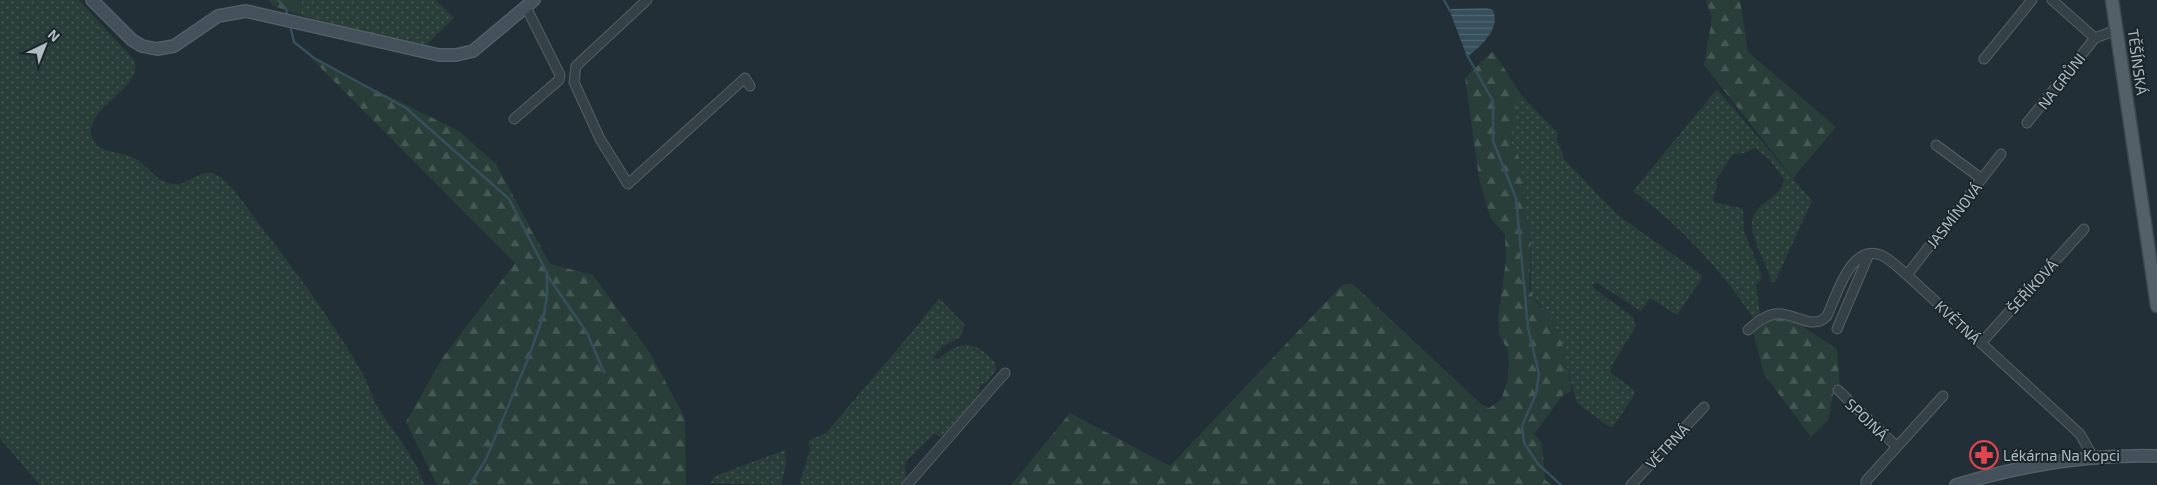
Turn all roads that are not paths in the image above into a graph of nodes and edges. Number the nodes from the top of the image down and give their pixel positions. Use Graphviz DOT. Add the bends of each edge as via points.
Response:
graph roads {
  1 [pos="92,0"];
  2 [pos="647,0"];
  3 [pos="2032,0"];
  4 [pos="2052,0"];
  5 [pos="2112,0"];
  6 [pos="530,3"];
  7 [pos="2116,30"];
  8 [pos="2095,38"];
  9 [pos="1984,59"];
  10 [pos="750,86"];
  11 [pos="514,119"];
  12 [pos="2027,123"];
  13 [pos="1936,145"];
  14 [pos="2001,154"];
  15 [pos="1982,179"];
  16 [pos="2084,230"];
  17 [pos="1869,254"];
  18 [pos="1907,275"];
  19 [pos="2157,306"];
  20 [pos="1837,329"];
  21 [pos="1748,330"];
  22 [pos="1981,344"];
  23 [pos="1005,373"];
  24 [pos="1838,390"];
  25 [pos="1943,396"];
  26 [pos="1704,407"];
  27 [pos="1897,447"];
  28 [pos="2093,456"];
  29 [pos="2157,456"];
  30 [pos="1974,482"];
  31 [pos="908,485"];
  32 [pos="1630,485"];
  33 [pos="1866,485"];
  34 [pos="1956,485"];
  1 -- 6 [label="street" via="132,40 152,49 174,46 218,16 231,12 255,12 428,54 456,55 478,47"];
  2 -- 10 [label="street" via="576,66 574,82 600,138 628,184 743,75"];
  3 -- 9 [label="street"];
  4 -- 8 [label="street, NA GRŮNI"];
  5 -- 7 [label="main road, TĚŠÍNSKÁ"];
  6 -- 11 [label="street" via="560,75 559,80"];
  7 -- 8 [label="street, NA GRŮNI"];
  7 -- 19 [label="main road, TĚŠÍNSKÁ"];
  8 -- 12 [label="street, NA GRŮNI"];
  13 -- 15 [label="street"];
  14 -- 15 [label="street, JASMÍNOVÁ"];
  15 -- 18 [label="street, JASMÍNOVÁ"];
  16 -- 22 [label="street, ŠEŘÍKOVÁ"];
  17 -- 18 [label="street, KVĚTNÁ" via="1882,256"];
  17 -- 20 [label="street"];
  17 -- 21 [label="street" via="1860,256 1851,264 1827,316 1821,321 1775,314"];
  18 -- 22 [label="street, KVĚTNÁ"];
  22 -- 28 [label="street, KVĚTNÁ" via="2080,434"];
  23 -- 31 [label="street"];
  24 -- 27 [label="street, SPOJNÁ"];
  25 -- 27 [label="street, SPOJNÁ"];
  26 -- 32 [label="street, VĚTRNÁ"];
  27 -- 33 [label="street, SPOJNÁ" via="1866,481"];
  28 -- 29 [label="street"];
  28 -- 30 [label="street" via="2035,465"];
  30 -- 34 [label="street"];
}
